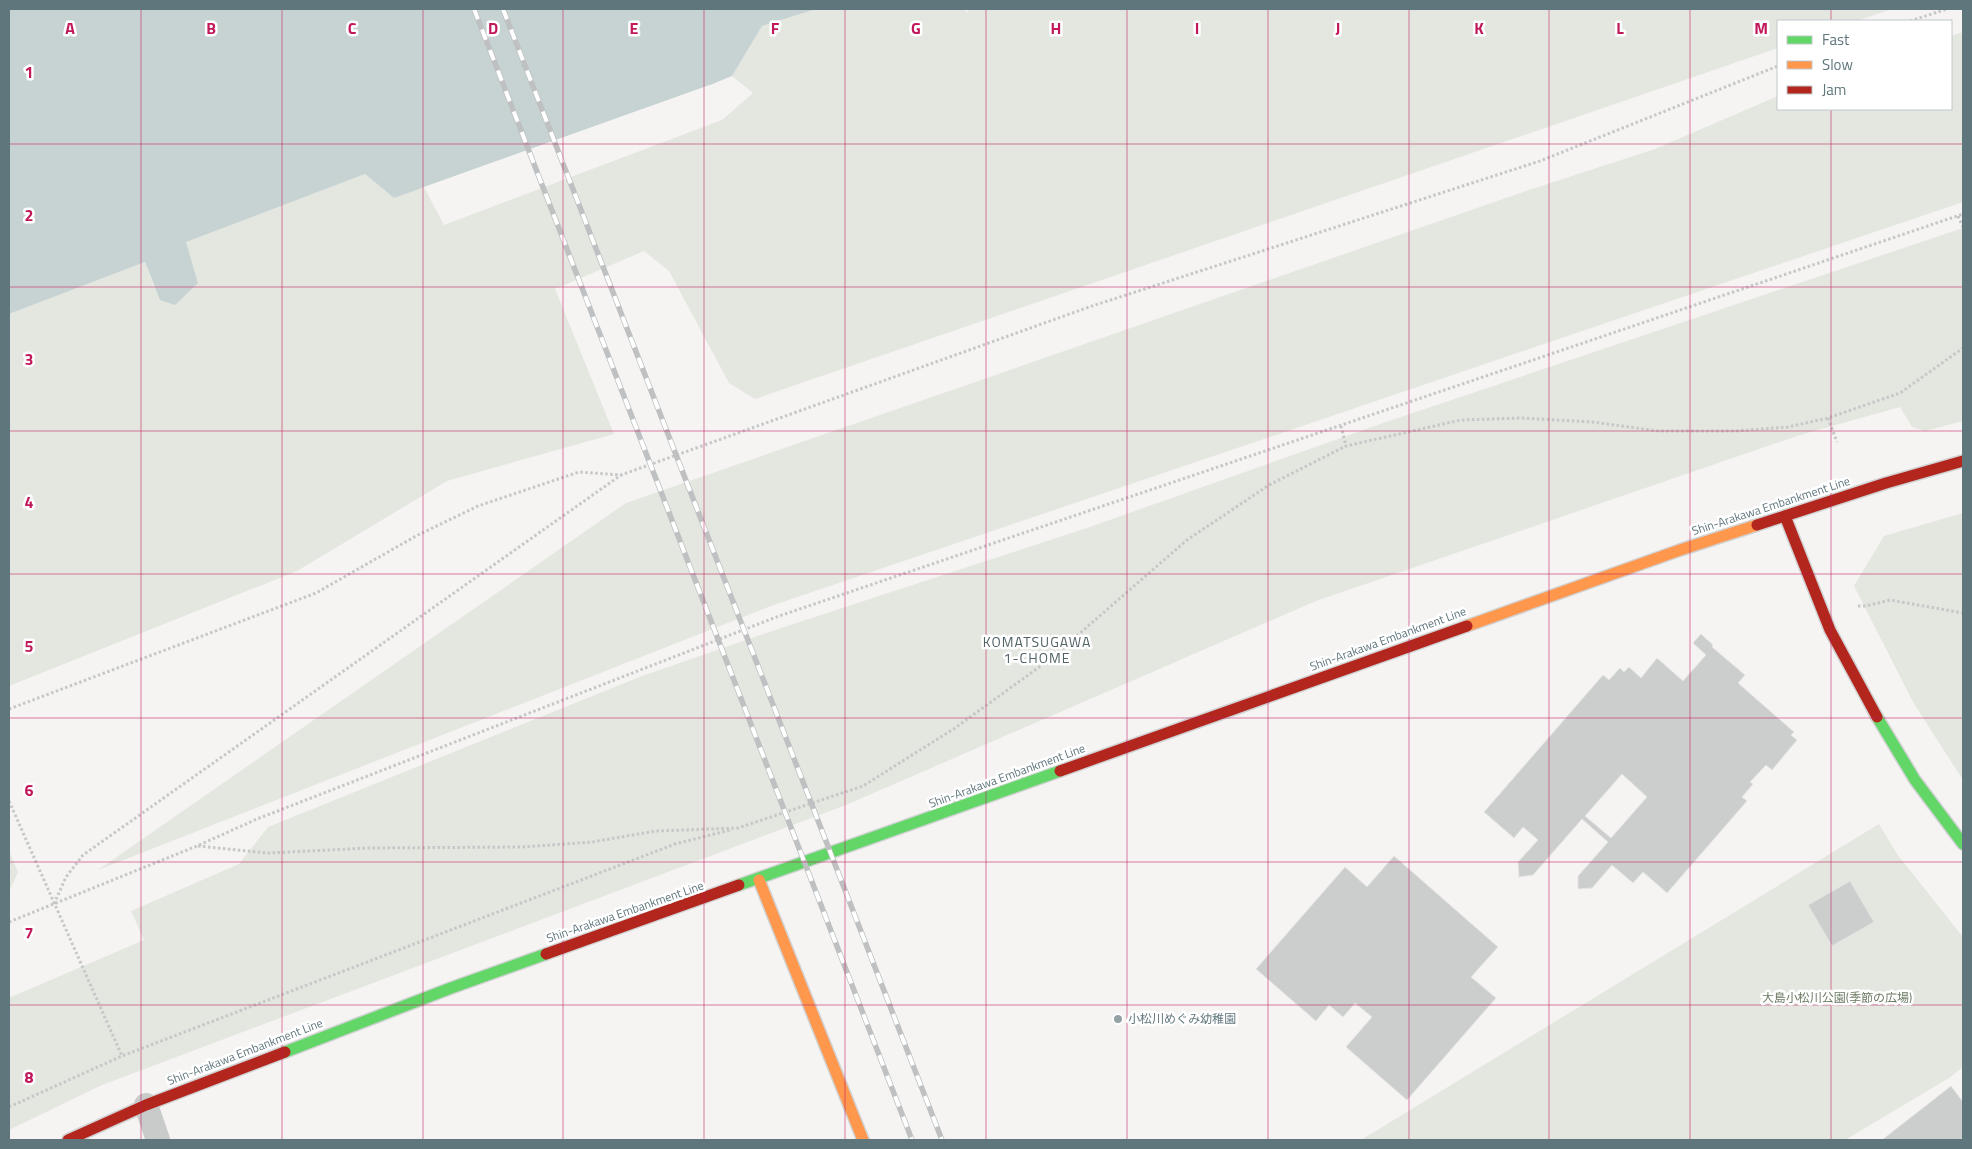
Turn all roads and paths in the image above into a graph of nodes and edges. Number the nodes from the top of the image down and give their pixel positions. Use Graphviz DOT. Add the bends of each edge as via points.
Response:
graph roads {
  1 [pos="1947,9"];
  2 [pos="1913,20"];
  3 [pos="1777,66"];
  4 [pos="1963,214"];
  5 [pos="1958,216"];
  6 [pos="1963,227"];
  7 [pos="1963,348"];
  8 [pos="1828,418"];
  9 [pos="1341,426"];
  10 [pos="1837,442"];
  11 [pos="1346,446"];
  12 [pos="1963,461"];
  13 [pos="621,475"];
  14 [pos="1786,516"];
  15 [pos="1855,606"];
  16 [pos="1963,614"];
  17 [pos="9,709"];
  18 [pos="9,801"];
  19 [pos="738,828"];
  20 [pos="1963,844"];
  21 [pos="197,846"];
  22 [pos="759,880"];
  23 [pos="54,904"];
  24 [pos="9,922"];
  25 [pos="122,1056"];
  26 [pos="146,1105"];
  27 [pos="9,1107"];
  28 [pos="68,1140"];
  29 [pos="158,1140"];
  30 [pos="863,1140"];
  1 -- 2 [label="path"];
  3 -- 13 [label="path" via="1540,161 1089,307"];
  4 -- 5 [label="path"];
  5 -- 6 [label="path"];
  5 -- 9 [label="path"];
  7 -- 8 [label="path" via="1900,393"];
  8 -- 10 [label="path"];
  8 -- 11 [label="path" via="1788,427 1735,431 1659,431 1592,422 1522,418 1461,420"];
  9 -- 11 [label="path"];
  9 -- 21 [label="path" via="779,616 257,819"];
  11 -- 19 [label="path" via="1269,485 1187,540 1049,660 955,728 864,786"];
  12 -- 14 [label="street, Shin-Arakawa Embankment Line"];
  13 -- 17 [label="path" via="579,472 478,506 416,536 316,593"];
  13 -- 23 [label="path" via="83,855 66,877"];
  14 -- 20 [label="street" via="1830,630 1862,692 1915,780"];
  14 -- 22 [label="street, Shin-Arakawa Embankment Line" via="1662,556"];
  15 -- 16 [label="path" via="1890,600"];
  18 -- 23 [label="path"];
  19 -- 21 [label="path" via="656,831 592,842 523,847 370,848 268,853"];
  19 -- 25 [label="path" via="675,844"];
  21 -- 23 [label="path"];
  22 -- 26 [label="street, Shin-Arakawa Embankment Line" via="451,988"];
  22 -- 30 [label="street"];
  23 -- 24 [label="path"];
  23 -- 25 [label="path"];
  25 -- 27 [label="path"];
  26 -- 28 [label="street, Shin-Arakawa Embankment Line"];
  26 -- 29 [label="lane"];
}
